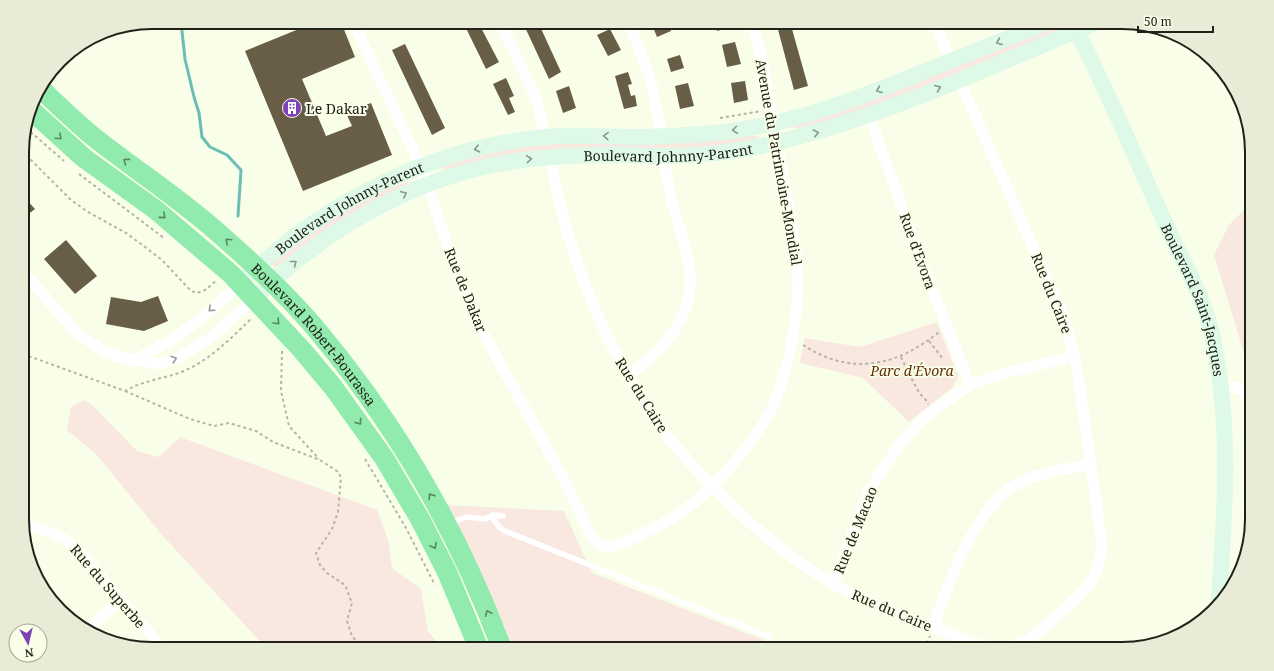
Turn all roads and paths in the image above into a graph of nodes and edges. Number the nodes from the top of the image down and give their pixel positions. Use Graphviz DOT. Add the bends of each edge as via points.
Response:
graph roads {
  1 [pos="356,29"];
  2 [pos="503,29"];
  3 [pos="631,29"];
  4 [pos="754,29"];
  5 [pos="937,29"];
  6 [pos="1031,29"];
  7 [pos="1067,29"];
  8 [pos="1075,29"];
  9 [pos="951,61"];
  10 [pos="959,79"];
  11 [pos="44,92"];
  12 [pos="35,114"];
  13 [pos="869,115"];
  14 [pos="774,124"];
  15 [pos="31,132"];
  16 [pos="662,136"];
  17 [pos="545,137"];
  18 [pos="778,142"];
  19 [pos="663,156"];
  20 [pos="550,157"];
  21 [pos="29,158"];
  22 [pos="70,166"];
  23 [pos="421,166"];
  24 [pos="75,171"];
  25 [pos="427,184"];
  26 [pos="167,240"];
  27 [pos="256,268"];
  28 [pos="219,277"];
  29 [pos="29,279"];
  30 [pos="241,283"];
  31 [pos="270,283"];
  32 [pos="255,298"];
  33 [pos="946,327"];
  34 [pos="929,341"];
  35 [pos="277,345"];
  36 [pos="803,345"];
  37 [pos="282,351"];
  38 [pos="287,356"];
  39 [pos="1075,356"];
  40 [pos="901,357"];
  41 [pos="136,359"];
  42 [pos="943,359"];
  43 [pos="627,375"];
  44 [pos="970,386"];
  45 [pos="1221,389"];
  46 [pos="125,391"];
  47 [pos="1245,394"];
  48 [pos="932,412"];
  49 [pos="363,455"];
  50 [pos="320,460"];
  51 [pos="1090,465"];
  52 [pos="712,486"];
  53 [pos="491,516"];
  54 [pos="503,516"];
  55 [pos="446,524"];
  56 [pos="30,528"];
  57 [pos="602,546"];
  58 [pos="834,584"];
  59 [pos="438,590"];
  60 [pos="1219,594"];
  61 [pos="120,600"];
  62 [pos="92,626"];
  63 [pos="933,627"];
  64 [pos="770,637"];
  65 [pos="157,642"];
  66 [pos="357,642"];
  67 [pos="476,642"];
  68 [pos="499,642"];
  69 [pos="974,642"];
  70 [pos="1025,642"];
  1 -- 23 [label="street, Rue de Dakar"];
  2 -- 17 [label="street" via="537,100"];
  3 -- 16 [label="street" via="650,78"];
  4 -- 14 [label="street, Avenue du Patrimoine-Mondial"];
  5 -- 9 [label="street"];
  6 -- 9 [label="street, Boulevard Johnny-Parent, one-way"];
  7 -- 10 [label="street, Boulevard Johnny-Parent"];
  8 -- 45 [label="street, Boulevard Saint-Jacques" via="1201,302 1214,342"];
  9 -- 14 [label="street, Boulevard Johnny-Parent, one-way" via="860,98"];
  13 -- 10 [label="street, Boulevard Johnny-Parent, one-way"];
  10 -- 39 [label="street, Rue du Caire" via="1065,319"];
  27 -- 11 [label="highway, Boulevard Robert-Bourassa, one-way" via="203,220 94,137"];
  12 -- 30 [label="highway, Boulevard Robert-Bourassa, one-way" via="84,158 156,210"];
  18 -- 13 [label="street, Boulevard Johnny-Parent, one-way" via="823,131"];
  13 -- 33 [label="street, Rue d'Evora"];
  14 -- 16 [label="street, Boulevard Johnny-Parent, one-way"];
  14 -- 18 [label="street, Avenue du Patrimoine-Mondial"];
  15 -- 22 [label="path"];
  16 -- 17 [label="street, Boulevard Johnny-Parent, one-way"];
  17 -- 23 [label="street, Boulevard Johnny-Parent, one-way" via="464,152"];
  18 -- 19 [label="street, Boulevard Johnny-Parent" via="735,150"];
  18 -- 52 [label="street, Avenue du Patrimoine-Mondial" via="797,253 799,280 794,342 774,403 736,462"];
  19 -- 20 [label="street, Boulevard Johnny-Parent"];
  19 -- 43 [label="street" via="687,256 690,274 688,296 679,323 666,343 644,364"];
  25 -- 20 [label="street, Boulevard Johnny-Parent, one-way" via="498,164"];
  20 -- 43 [label="street, Rue du Caire" via="565,226 587,293"];
  21 -- 28 [label="path" via="71,200 126,233 162,260 190,292 205,290"];
  23 -- 25 [label="street, Rue de Dakar"];
  23 -- 27 [label="street, Boulevard Johnny-Parent" via="346,202 301,232"];
  24 -- 26 [label="path"];
  31 -- 25 [label="street, Boulevard Johnny-Parent, one-way" via="360,217"];
  25 -- 57 [label="street, Rue de Dakar" via="458,277 481,329 560,472 591,536"];
  27 -- 30 [label="street, Boulevard Johnny-Parent"];
  27 -- 31 [label="highway, Boulevard Robert-Bourassa"];
  29 -- 41 [label="street" via="78,334 118,357"];
  30 -- 32 [label="highway, Boulevard Robert-Bourassa"];
  30 -- 41 [label="street, one-way" via="203,317 172,340"];
  31 -- 32 [label="street, Boulevard Johnny-Parent"];
  55 -- 31 [label="highway, Boulevard Robert-Bourassa, one-way" via="438,506 380,413 320,334"];
  41 -- 32 [label="street, one-way" via="159,364 178,358 209,339"];
  32 -- 67 [label="highway, Boulevard Robert-Bourassa, one-way" via="333,387 384,458 440,559"];
  33 -- 34 [label="path"];
  33 -- 44 [label="street, Rue d'Evora"];
  34 -- 40 [label="path"];
  34 -- 42 [label="path"];
  35 -- 37 [label="path"];
  36 -- 40 [label="path" via="816,353 850,363 883,362"];
  37 -- 38 [label="path"];
  37 -- 50 [label="path" via="282,391 289,426"];
  39 -- 44 [label="street, Rue de Macao" via="1004,373"];
  39 -- 51 [label="street, Rue du Caire"];
  40 -- 48 [label="path"];
  43 -- 52 [label="street, Rue du Caire" via="660,428"];
  44 -- 48 [label="street, Rue de Macao"];
  45 -- 47 [label="street" via="1234,387 1243,390"];
  45 -- 60 [label="street, Boulevard Saint-Jacques" via="1225,465"];
  46 -- 50 [label="path" via="202,423 214,426 229,423 256,431 273,442"];
  48 -- 58 [label="street, Rue de Macao" via="899,445 868,492"];
  49 -- 59 [label="path" via="406,528"];
  50 -- 66 [label="path" via="337,471 341,477 338,512 332,529 316,553 327,573 345,585 352,603 347,622"];
  51 -- 63 [label="street" via="1047,473 1019,483 996,500 974,531 944,596"];
  51 -- 70 [label="street, Rue du Caire" via="1102,544 1101,560 1096,575 1085,590 1039,633"];
  52 -- 57 [label="street, Avenue du Patrimoine-Mondial" via="682,512 654,529 619,545"];
  52 -- 58 [label="street, Rue du Caire" via="767,538"];
  53 -- 54 [label="lane"];
  53 -- 55 [label="lane" via="486,519 466,517"];
  53 -- 64 [label="lane" via="500,528 506,531"];
  68 -- 55 [label="highway, Boulevard Robert-Bourassa, one-way" via="490,616"];
  56 -- 61 [label="street, Rue du Superbe" via="52,533 74,545"];
  58 -- 63 [label="street, Rue du Caire" via="884,610"];
  61 -- 62 [label="street"];
  61 -- 65 [label="street, Rue du Superbe"];
  63 -- 69 [label="street, Rue du Caire"];
}
